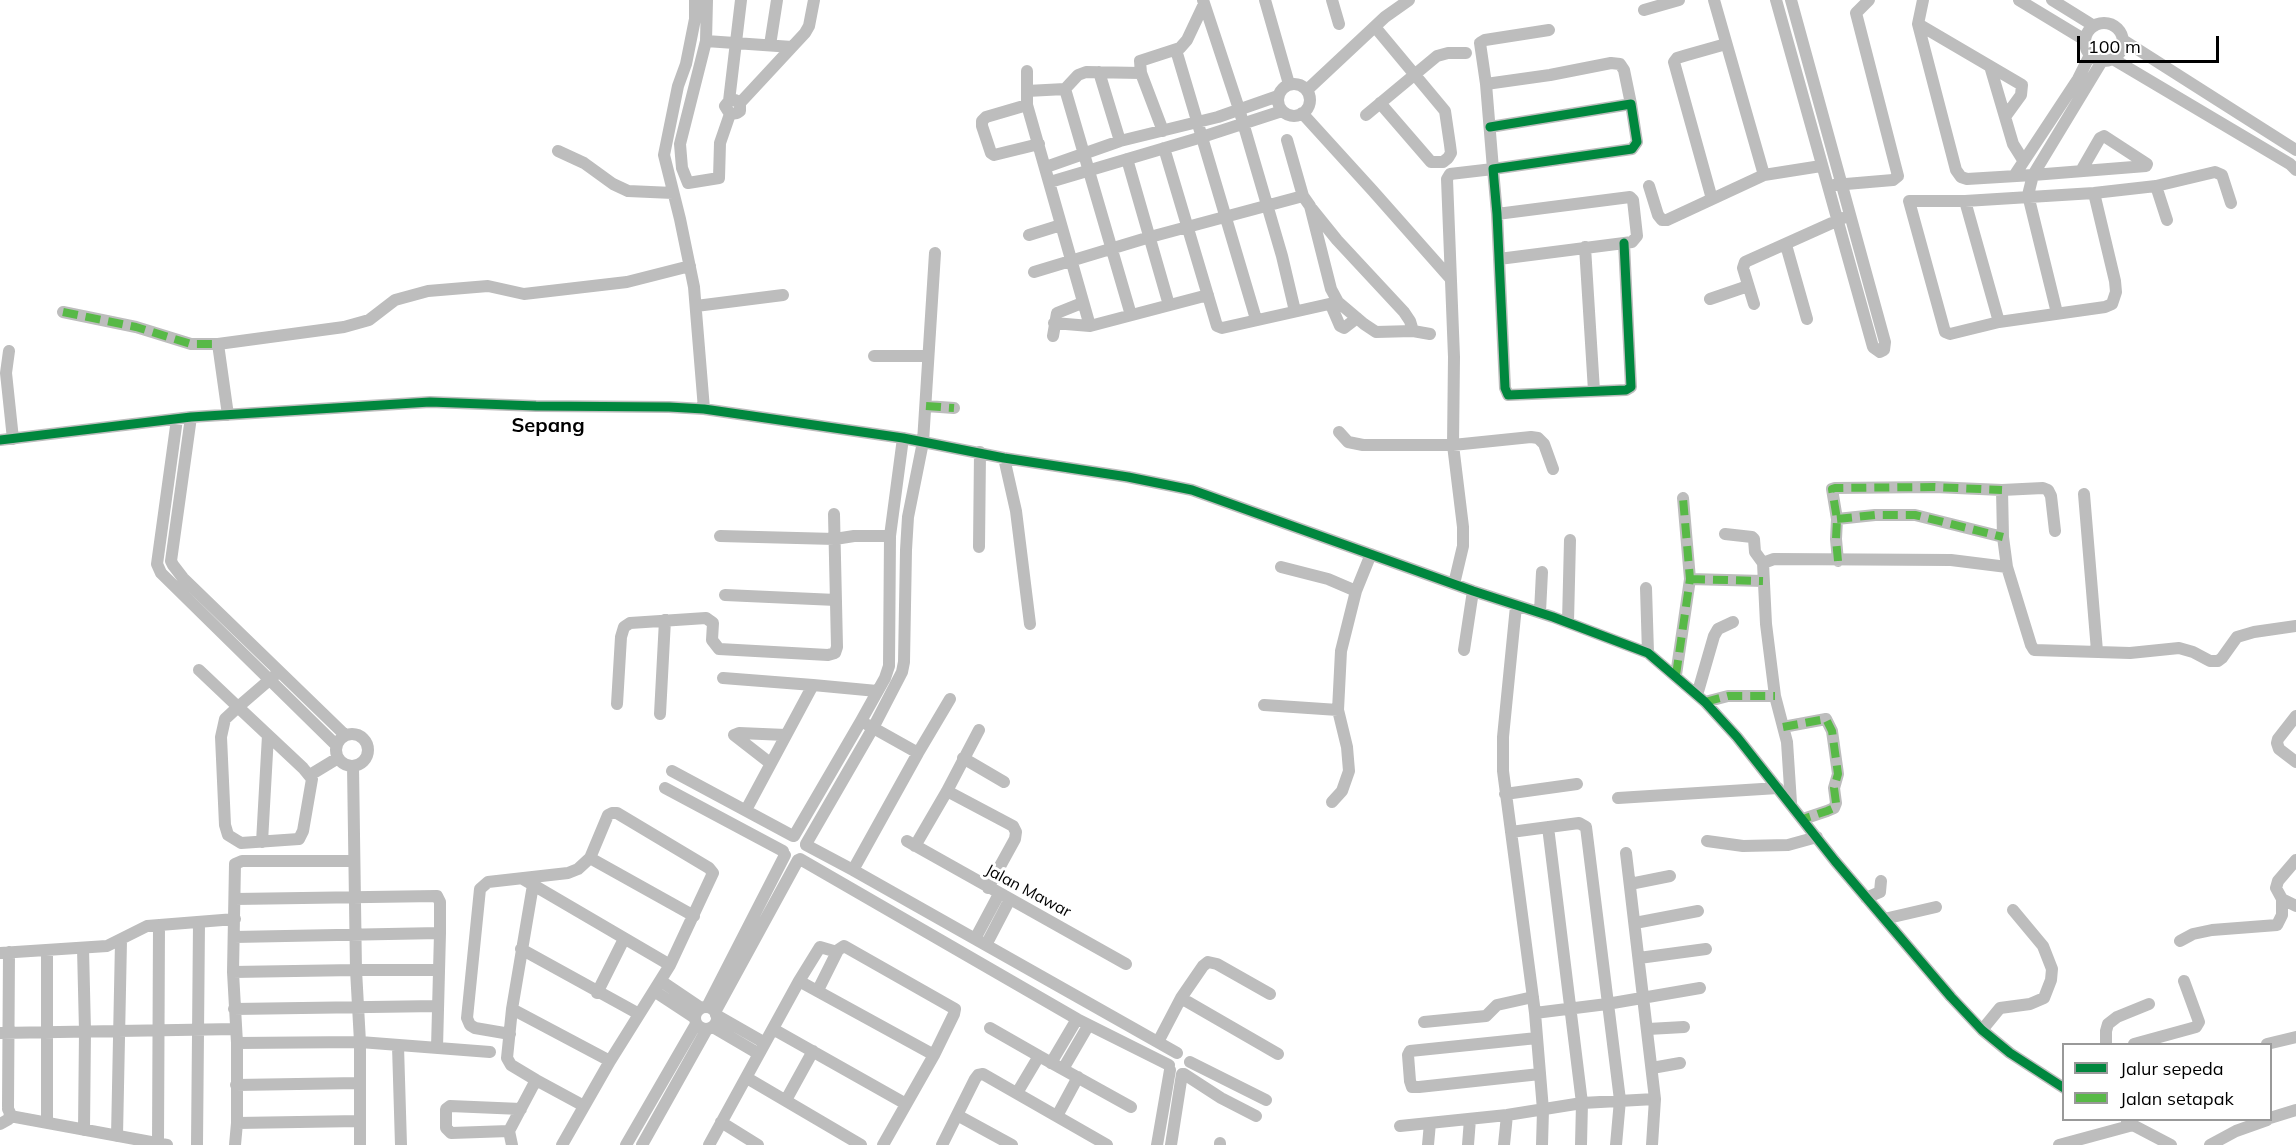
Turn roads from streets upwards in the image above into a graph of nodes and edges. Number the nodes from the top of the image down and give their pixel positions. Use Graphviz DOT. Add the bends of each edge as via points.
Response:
graph roads {
  1 [pos="684,0"];
  2 [pos="695,0"];
  3 [pos="707,0"];
  4 [pos="741,0"];
  5 [pos="777,0"];
  6 [pos="814,0"];
  7 [pos="1265,0"];
  8 [pos="1332,0"];
  9 [pos="1409,0"];
  10 [pos="1679,0"];
  11 [pos="1714,0"];
  12 [pos="1776,0"];
  13 [pos="1791,0"];
  14 [pos="1852,0"];
  15 [pos="1869,0"];
  16 [pos="1923,0"];
  17 [pos="2019,0"];
  18 [pos="2052,0"];
  19 [pos="1204,2"];
  20 [pos="1644,10"];
  21 [pos="1856,13"];
  22 [pos="695,19"];
  23 [pos="1339,24"];
  24 [pos="1918,24"];
  25 [pos="2094,26"];
  26 [pos="1375,27"];
  27 [pos="1549,30"];
  28 [pos="2085,40"];
  29 [pos="2123,40"];
  30 [pos="706,41"];
  31 [pos="736,43"];
  32 [pos="1726,44"];
  33 [pos="770,45"];
  34 [pos="792,47"];
  35 [pos="1176,50"];
  36 [pos="1466,53"];
  37 [pos="2102,58"];
  38 [pos="1990,66"];
  39 [pos="1027,72"];
  40 [pos="1099,72"];
  41 [pos="1141,73"];
  42 [pos="1413,74"];
  43 [pos="2083,82"];
  44 [pos="1289,84"];
  45 [pos="1486,84"];
  46 [pos="1065,89"];
  47 [pos="1307,90"];
  48 [pos="1027,91"];
  49 [pos="1278,96"];
  50 [pos="734,102"];
  51 [pos="1380,103"];
  52 [pos="1631,104"];
  53 [pos="1027,105"];
  54 [pos="1239,110"];
  55 [pos="1282,111"];
  56 [pos="1302,113"];
  57 [pos="1366,115"];
  58 [pos="2005,117"];
  59 [pos="1198,123"];
  60 [pos="1243,123"];
  61 [pos="1490,127"];
  62 [pos="1163,131"];
  63 [pos="1202,137"];
  64 [pos="1287,140"];
  65 [pos="1120,141"];
  66 [pos="1039,144"];
  67 [pos="2036,144"];
  68 [pos="1164,148"];
  69 [pos="2296,150"];
  70 [pos="558,151"];
  71 [pos="2047,151"];
  72 [pos="1084,154"];
  73 [pos="1127,159"];
  74 [pos="2023,160"];
  75 [pos="1821,166"];
  76 [pos="1046,167"];
  77 [pos="1493,169"];
  78 [pos="2296,170"];
  79 [pos="1089,171"];
  80 [pos="2081,171"];
  81 [pos="1764,175"];
  82 [pos="2032,175"];
  83 [pos="2014,176"];
  84 [pos="1050,182"];
  85 [pos="1840,183"];
  86 [pos="1649,186"];
  87 [pos="1827,186"];
  88 [pos="2156,186"];
  89 [pos="673,193"];
  90 [pos="2094,193"];
  91 [pos="2028,195"];
  92 [pos="1712,199"];
  93 [pos="1306,201"];
  94 [pos="1965,201"];
  95 [pos="2231,203"];
  96 [pos="1267,205"];
  97 [pos="1497,213"];
  98 [pos="1226,216"];
  99 [pos="1843,218"];
  100 [pos="2167,220"];
  101 [pos="1061,225"];
  102 [pos="1188,226"];
  103 [pos="1029,234"];
  104 [pos="1150,237"];
  105 [pos="1624,243"];
  106 [pos="1786,245"];
  107 [pos="1585,247"];
  108 [pos="1111,248"];
  109 [pos="935,253"];
  110 [pos="1500,259"];
  111 [pos="1071,261"];
  112 [pos="690,266"];
  113 [pos="1034,272"];
  114 [pos="1450,278"];
  115 [pos="1748,286"];
  116 [pos="783,295"];
  117 [pos="1208,295"];
  118 [pos="1710,299"];
  119 [pos="1082,303"];
  120 [pos="1335,304"];
  121 [pos="1754,304"];
  122 [pos="1169,305"];
  123 [pos="696,306"];
  124 [pos="1295,311"];
  125 [pos="63,312"];
  126 [pos="2057,313"];
  127 [pos="1131,315"];
  128 [pos="1256,319"];
  129 [pos="1807,319"];
  130 [pos="1999,322"];
  131 [pos="1054,323"];
  132 [pos="1090,326"];
  133 [pos="1413,331"];
  134 [pos="1430,334"];
  135 [pos="1053,336"];
  136 [pos="218,344"];
  137 [pos="9,351"];
  138 [pos="874,356"];
  139 [pos="928,356"];
  140 [pos="1594,391"];
  141 [pos="926,406"];
  142 [pos="954,408"];
  143 [pos="704,409"];
  144 [pos="228,415"];
  145 [pos="191,417"];
  146 [pos="177,419"];
  147 [pos="1339,432"];
  148 [pos="903,438"];
  149 [pos="6,439"];
  150 [pos="923,442"];
  151 [pos="1454,445"];
  152 [pos="980,452"];
  153 [pos="1004,458"];
  154 [pos="171,460"];
  155 [pos="185,461"];
  156 [pos="1552,469"];
  157 [pos="897,482"];
  158 [pos="914,486"];
  159 [pos="2002,490"];
  160 [pos="2084,494"];
  161 [pos="1683,498"];
  162 [pos="834,514"];
  163 [pos="892,514"];
  164 [pos="908,517"];
  165 [pos="1837,519"];
  166 [pos="2055,531"];
  167 [pos="1725,534"];
  168 [pos="720,536"];
  169 [pos="890,536"];
  170 [pos="2003,537"];
  171 [pos="835,539"];
  172 [pos="167,540"];
  173 [pos="1570,540"];
  174 [pos="979,547"];
  175 [pos="1371,554"];
  176 [pos="1838,561"];
  177 [pos="1763,563"];
  178 [pos="1281,567"];
  179 [pos="2007,567"];
  180 [pos="1542,572"];
  181 [pos="1690,579"];
  182 [pos="1763,581"];
  183 [pos="1454,584"];
  184 [pos="1646,588"];
  185 [pos="1356,591"];
  186 [pos="1473,591"];
  187 [pos="725,595"];
  188 [pos="836,600"];
  189 [pos="1516,606"];
  190 [pos="1540,612"];
  191 [pos="665,620"];
  192 [pos="1568,622"];
  193 [pos="1733,622"];
  194 [pos="1030,624"];
  195 [pos="2296,626"];
  196 [pos="889,628"];
  197 [pos="904,628"];
  198 [pos="1464,650"];
  199 [pos="2097,651"];
  200 [pos="1648,653"];
  201 [pos="199,670"];
  202 [pos="279,671"];
  203 [pos="1676,675"];
  204 [pos="723,678"];
  205 [pos="270,680"];
  206 [pos="813,686"];
  207 [pos="877,692"];
  208 [pos="1775,696"];
  209 [pos="1701,698"];
  210 [pos="950,699"];
  211 [pos="617,704"];
  212 [pos="1264,705"];
  213 [pos="238,707"];
  214 [pos="1338,710"];
  215 [pos="660,714"];
  216 [pos="2296,717"];
  217 [pos="861,720"];
  218 [pos="1783,727"];
  219 [pos="873,728"];
  220 [pos="979,730"];
  221 [pos="267,735"];
  222 [pos="345,735"];
  223 [pos="786,735"];
  224 [pos="336,745"];
  225 [pos="918,753"];
  226 [pos="338,758"];
  227 [pos="963,758"];
  228 [pos="2296,762"];
  229 [pos="771,763"];
  230 [pos="353,766"];
  231 [pos="672,771"];
  232 [pos="310,775"];
  233 [pos="1004,782"];
  234 [pos="1577,784"];
  235 [pos="665,788"];
  236 [pos="1778,788"];
  237 [pos="947,791"];
  238 [pos="1505,794"];
  239 [pos="1618,798"];
  240 [pos="1332,802"];
  241 [pos="1791,803"];
  242 [pos="746,810"];
  243 [pos="1803,819"];
  244 [pos="1548,827"];
  245 [pos="1511,832"];
  246 [pos="794,836"];
  247 [pos="1817,837"];
  248 [pos="1707,841"];
  249 [pos="262,842"];
  250 [pos="806,844"];
  251 [pos="784,853"];
  252 [pos="1626,853"];
  253 [pos="590,858"];
  254 [pos="799,859"];
  255 [pos="2296,860"];
  256 [pos="353,861"];
  257 [pos="853,870"];
  258 [pos="1670,876"];
  259 [pos="1881,881"];
  260 [pos="528,882"];
  261 [pos="1630,884"];
  262 [pos="999,894"];
  263 [pos="354,897"];
  264 [pos="1866,898"];
  265 [pos="235,899"];
  266 [pos="2282,899"];
  267 [pos="2296,906"];
  268 [pos="1936,907"];
  269 [pos="2013,910"];
  270 [pos="1698,911"];
  271 [pos="694,916"];
  272 [pos="235,919"];
  273 [pos="1884,919"];
  274 [pos="199,923"];
  275 [pos="1635,923"];
  276 [pos="159,925"];
  277 [pos="440,933"];
  278 [pos="356,934"];
  279 [pos="234,937"];
  280 [pos="624,939"];
  281 [pos="121,940"];
  282 [pos="2180,941"];
  283 [pos="980,942"];
  284 [pos="83,948"];
  285 [pos="521,949"];
  286 [pos="1706,949"];
  287 [pos="47,950"];
  288 [pos="4,952"];
  289 [pos="837,952"];
  290 [pos="1639,958"];
  291 [pos="1126,964"];
  292 [pos="670,965"];
  293 [pos="356,970"];
  294 [pos="439,970"];
  295 [pos="234,972"];
  296 [pos="799,981"];
  297 [pos="2184,981"];
  298 [pos="657,986"];
  299 [pos="1700,988"];
  300 [pos="818,990"];
  301 [pos="597,993"];
  302 [pos="1270,994"];
  303 [pos="1533,997"];
  304 [pos="1181,998"];
  305 [pos="1643,998"];
  306 [pos="1607,1004"];
  307 [pos="2149,1004"];
  308 [pos="357,1006"];
  309 [pos="438,1006"];
  310 [pos="1570,1008"];
  311 [pos="234,1009"];
  312 [pos="512,1009"];
  313 [pos="1535,1013"];
  314 [pos="639,1014"];
  315 [pos="706,1018"];
  316 [pos="1077,1019"];
  317 [pos="1424,1022"];
  318 [pos="1088,1026"];
  319 [pos="1684,1027"];
  320 [pos="990,1028"];
  321 [pos="196,1029"];
  322 [pos="236,1029"];
  323 [pos="773,1029"];
  324 [pos="1648,1029"];
  325 [pos="159,1030"];
  326 [pos="1982,1030"];
  327 [pos="85,1031"];
  328 [pos="118,1031"];
  329 [pos="48,1032"];
  330 [pos="4,1033"];
  331 [pos="510,1034"];
  332 [pos="2296,1037"];
  333 [pos="1537,1038"];
  334 [pos="360,1042"];
  335 [pos="1158,1042"];
  336 [pos="237,1043"];
  337 [pos="765,1043"];
  338 [pos="2106,1043"];
  339 [pos="2138,1043"];
  340 [pos="2271,1043"];
  341 [pos="398,1046"];
  342 [pos="437,1048"];
  343 [pos="490,1052"];
  344 [pos="813,1052"];
  345 [pos="759,1054"];
  346 [pos="1278,1054"];
  347 [pos="933,1055"];
  348 [pos="1039,1056"];
  349 [pos="610,1061"];
  350 [pos="1051,1063"];
  351 [pos="1680,1063"];
  352 [pos="1652,1068"];
  353 [pos="1063,1069"];
  354 [pos="1179,1069"];
  355 [pos="1540,1074"];
  356 [pos="1078,1077"];
  357 [pos="747,1078"];
  358 [pos="536,1080"];
  359 [pos="359,1083"];
  360 [pos="236,1085"];
  361 [pos="2062,1087"];
  362 [pos="1017,1093"];
  363 [pos="1655,1099"];
  364 [pos="786,1100"];
  365 [pos="1266,1100"];
  366 [pos="1620,1100"];
  367 [pos="1582,1103"];
  368 [pos="906,1104"];
  369 [pos="584,1106"];
  370 [pos="1131,1107"];
  371 [pos="521,1109"];
  372 [pos="1543,1110"];
  373 [pos="2296,1110"];
  374 [pos="4,1113"];
  375 [pos="957,1115"];
  376 [pos="1507,1115"];
  377 [pos="1057,1116"];
  378 [pos="1256,1116"];
  379 [pos="2272,1118"];
  380 [pos="1470,1119"];
  381 [pos="360,1121"];
  382 [pos="2126,1121"];
  383 [pos="2264,1121"];
  384 [pos="722,1122"];
  385 [pos="47,1123"];
  386 [pos="237,1123"];
  387 [pos="1430,1124"];
  388 [pos="1400,1126"];
  389 [pos="84,1130"];
  390 [pos="509,1131"];
  391 [pos="117,1136"];
  392 [pos="163,1144"];
  393 [pos="197,1145"];
  394 [pos="235,1145"];
  395 [pos="360,1145"];
  396 [pos="400,1145"];
  397 [pos="512,1145"];
  398 [pos="562,1145"];
  399 [pos="626,1145"];
  400 [pos="642,1145"];
  401 [pos="709,1145"];
  402 [pos="758,1145"];
  403 [pos="861,1145"];
  404 [pos="883,1145"];
  405 [pos="942,1145"];
  406 [pos="1012,1145"];
  407 [pos="1107,1145"];
  408 [pos="1157,1145"];
  409 [pos="1171,1145"];
  410 [pos="1428,1145"];
  411 [pos="1468,1145"];
  412 [pos="1504,1145"];
  413 [pos="1542,1145"];
  414 [pos="1581,1145"];
  415 [pos="1616,1145"];
  416 [pos="1652,1145"];
  417 [pos="2059,1145"];
  418 [pos="2171,1145"];
  419 [pos="2210,1145"];
  1 -- 22 [label="street"];
  2 -- 22 [label="street"];
  3 -- 30 [label="street"];
  4 -- 31 [label="street"];
  5 -- 33 [label="street"];
  6 -- 34 [label="street" via="808,29"];
  7 -- 44 [label="street"];
  8 -- 23 [label="street"];
  9 -- 26 [label="street"];
  10 -- 20 [label="street"];
  11 -- 32 [label="street"];
  12 -- 75 [label="street"];
  13 -- 85 [label="street"];
  14 -- 21 [label="street"];
  15 -- 21 [label="street"];
  16 -- 24 [label="street"];
  17 -- 28 [label="street"];
  18 -- 25 [label="street"];
  19 -- 35 [label="street" via="1188,40"];
  19 -- 54 [label="street"];
  21 -- 85 [label="street" via="1898,173 1893,180"];
  22 -- 89 [label="street" via="664,147"];
  24 -- 38 [label="street"];
  24 -- 83 [label="street" via="1956,170 1967,179"];
  25 -- 28 [label="street"];
  25 -- 29 [label="street" via="2116,27"];
  26 -- 42 [label="street"];
  26 -- 47 [label="street"];
  27 -- 45 [label="street" via="1480,43"];
  28 -- 37 [label="street"];
  29 -- 37 [label="street" via="2121,51"];
  29 -- 69 [label="street"];
  30 -- 31 [label="street"];
  30 -- 50 [label="street" via="680,144 688,183 719,178 720,143 730,114 725,106"];
  31 -- 33 [label="street"];
  31 -- 50 [label="street"];
  32 -- 81 [label="street"];
  32 -- 92 [label="street" via="1674,62"];
  33 -- 34 [label="street"];
  34 -- 50 [label="street"];
  35 -- 41 [label="street" via="1142,59"];
  35 -- 59 [label="street"];
  36 -- 42 [label="street" via="1437,56"];
  37 -- 43 [label="street"];
  37 -- 78 [label="street"];
  38 -- 58 [label="street"];
  38 -- 58 [label="street" via="2022,85 2021,95"];
  39 -- 48 [label="street"];
  40 -- 41 [label="street"];
  40 -- 46 [label="street" via="1078,75"];
  40 -- 65 [label="street"];
  41 -- 62 [label="street"];
  42 -- 51 [label="street"];
  42 -- 51 [label="street" via="1445,111 1451,153 1448,158 1431,162"];
  43 -- 67 [label="street"];
  43 -- 71 [label="street"];
  44 -- 47 [label="street"];
  44 -- 49 [label="street" via="1281,88"];
  45 -- 52 [label="street" via="1620,64"];
  45 -- 61 [label="street"];
  46 -- 48 [label="street"];
  46 -- 72 [label="street"];
  47 -- 56 [label="street" via="1309,103"];
  48 -- 53 [label="street"];
  49 -- 54 [label="street"];
  49 -- 55 [label="street"];
  51 -- 57 [label="street"];
  52 -- 61 [label="street"];
  52 -- 77 [label="street" via="1637,142 1634,148"];
  53 -- 66 [label="street"];
  53 -- 66 [label="street" via="986,117 982,126 994,155"];
  54 -- 59 [label="street"];
  54 -- 60 [label="street"];
  55 -- 56 [label="street" via="1289,115"];
  55 -- 60 [label="street"];
  56 -- 114 [label="street"];
  58 -- 74 [label="street" via="2013,144"];
  59 -- 62 [label="street"];
  59 -- 63 [label="street"];
  60 -- 63 [label="street"];
  60 -- 96 [label="street"];
  61 -- 77 [label="street"];
  62 -- 65 [label="street"];
  63 -- 68 [label="street"];
  63 -- 98 [label="street"];
  64 -- 93 [label="street"];
  65 -- 72 [label="street"];
  66 -- 76 [label="street"];
  67 -- 71 [label="street"];
  67 -- 74 [label="street"];
  68 -- 73 [label="street"];
  68 -- 102 [label="street"];
  70 -- 89 [label="street" via="628,191"];
  71 -- 82 [label="street"];
  72 -- 76 [label="street"];
  72 -- 79 [label="street"];
  73 -- 79 [label="street"];
  73 -- 104 [label="street"];
  74 -- 83 [label="street"];
  75 -- 81 [label="street"];
  75 -- 87 [label="street"];
  76 -- 84 [label="street"];
  77 -- 97 [label="street"];
  77 -- 114 [label="street" via="1447,175"];
  79 -- 84 [label="street"];
  79 -- 108 [label="street"];
  80 -- 80 [label="street" via="2104,136 2147,164 2146,166"];
  80 -- 82 [label="street"];
  81 -- 92 [label="street"];
  82 -- 83 [label="street"];
  82 -- 91 [label="street"];
  84 -- 101 [label="street"];
  85 -- 87 [label="street"];
  85 -- 99 [label="street"];
  86 -- 92 [label="street" via="1662,220"];
  87 -- 99 [label="street"];
  88 -- 90 [label="street"];
  88 -- 95 [label="street" via="2215,171 2222,175"];
  88 -- 100 [label="street"];
  89 -- 112 [label="street"];
  90 -- 91 [label="street"];
  90 -- 126 [label="street" via="2115,281 2115,298 2105,307"];
  91 -- 94 [label="street"];
  91 -- 126 [label="street"];
  93 -- 96 [label="street"];
  93 -- 120 [label="street"];
  93 -- 133 [label="street" via="1404,312"];
  94 -- 130 [label="street"];
  94 -- 130 [label="street" via="1909,201 1945,332"];
  96 -- 98 [label="street"];
  96 -- 124 [label="street"];
  97 -- 105 [label="street" via="1630,197 1637,236"];
  97 -- 110 [label="street"];
  98 -- 102 [label="street"];
  98 -- 128 [label="street"];
  99 -- 99 [label="street" via="1885,342 1880,352 1873,347"];
  99 -- 106 [label="street"];
  101 -- 103 [label="street"];
  101 -- 111 [label="street"];
  102 -- 104 [label="street"];
  102 -- 117 [label="street"];
  104 -- 108 [label="street"];
  104 -- 122 [label="street"];
  105 -- 107 [label="street"];
  105 -- 140 [label="street" via="1633,378 1626,390"];
  106 -- 115 [label="street" via="1743,264"];
  106 -- 129 [label="street"];
  107 -- 110 [label="street"];
  107 -- 140 [label="street"];
  108 -- 111 [label="street"];
  108 -- 127 [label="street"];
  109 -- 139 [label="street"];
  110 -- 140 [label="street" via="1508,395"];
  111 -- 113 [label="street"];
  111 -- 119 [label="street"];
  112 -- 123 [label="street"];
  112 -- 136 [label="street" via="627,282 524,294 488,286 428,291 395,300 369,320 344,327"];
  114 -- 151 [label="street"];
  115 -- 118 [label="street"];
  115 -- 121 [label="street"];
  116 -- 123 [label="street"];
  117 -- 122 [label="street"];
  117 -- 128 [label="street" via="1217,326"];
  119 -- 131 [label="street" via="1062,309"];
  119 -- 132 [label="street"];
  120 -- 124 [label="street"];
  120 -- 133 [label="street" via="1376,332"];
  122 -- 127 [label="street"];
  123 -- 143 [label="street"];
  124 -- 128 [label="street"];
  125 -- 136 [label="street" via="136,327 192,344"];
  126 -- 130 [label="street"];
  127 -- 132 [label="street"];
  131 -- 132 [label="street"];
  131 -- 135 [label="street"];
  133 -- 134 [label="street"];
  136 -- 144 [label="street"];
  137 -- 149 [label="street"];
  138 -- 139 [label="street"];
  139 -- 141 [label="street"];
  141 -- 142 [label="street"];
  141 -- 150 [label="street"];
  143 -- 144 [label="street" via="430,402"];
  143 -- 148 [label="street"];
  144 -- 145 [label="street"];
  145 -- 146 [label="street"];
  145 -- 155 [label="street"];
  146 -- 149 [label="street"];
  146 -- 154 [label="street"];
  147 -- 151 [label="street" via="1355,444"];
  148 -- 150 [label="street"];
  148 -- 157 [label="street"];
  150 -- 152 [label="street"];
  150 -- 158 [label="street"];
  151 -- 156 [label="street" via="1538,438 1549,454"];
  151 -- 183 [label="street" via="1463,546"];
  152 -- 153 [label="street"];
  152 -- 174 [label="street"];
  153 -- 175 [label="street" via="1191,490"];
  153 -- 194 [label="street" via="1016,511"];
  154 -- 155 [label="street"];
  154 -- 172 [label="street"];
  155 -- 172 [label="street"];
  157 -- 158 [label="street"];
  157 -- 163 [label="street"];
  158 -- 164 [label="street"];
  159 -- 165 [label="street" via="1834,488"];
  159 -- 166 [label="street" via="2048,490"];
  159 -- 170 [label="street"];
  160 -- 199 [label="street"];
  161 -- 181 [label="street"];
  162 -- 171 [label="street"];
  163 -- 164 [label="street"];
  163 -- 169 [label="street"];
  164 -- 197 [label="street"];
  165 -- 170 [label="street" via="1915,515"];
  165 -- 176 [label="street"];
  167 -- 177 [label="street" via="1752,537 1755,552"];
  168 -- 171 [label="street"];
  169 -- 171 [label="street"];
  169 -- 196 [label="street"];
  170 -- 179 [label="street"];
  171 -- 188 [label="street"];
  172 -- 202 [label="street" via="176,570"];
  172 -- 205 [label="street" via="157,564 161,573"];
  173 -- 192 [label="street"];
  175 -- 183 [label="street"];
  175 -- 185 [label="street"];
  176 -- 177 [label="street" via="1774,559"];
  176 -- 179 [label="street" via="1951,560"];
  177 -- 182 [label="street"];
  178 -- 185 [label="street"];
  179 -- 199 [label="street" via="2034,650"];
  180 -- 190 [label="street"];
  181 -- 182 [label="street"];
  181 -- 203 [label="street"];
  182 -- 208 [label="street"];
  183 -- 186 [label="street"];
  184 -- 200 [label="street"];
  185 -- 214 [label="street" via="1341,651"];
  186 -- 189 [label="street"];
  186 -- 198 [label="street"];
  187 -- 188 [label="street"];
  188 -- 191 [label="street" via="837,647 835,653 828,655 719,649 712,640 710,620"];
  189 -- 190 [label="street"];
  189 -- 238 [label="street" via="1503,737"];
  190 -- 192 [label="street"];
  191 -- 211 [label="street" via="624,627"];
  191 -- 215 [label="street"];
  192 -- 200 [label="street"];
  193 -- 209 [label="street" via="1718,629 1714,636"];
  195 -- 199 [label="street" via="2237,637 2218,661 2179,648 2130,654"];
  196 -- 197 [label="street"];
  196 -- 207 [label="street" via="889,666"];
  197 -- 219 [label="street" via="902,672"];
  200 -- 203 [label="street"];
  201 -- 213 [label="street"];
  202 -- 205 [label="street"];
  202 -- 222 [label="street"];
  203 -- 209 [label="street"];
  204 -- 206 [label="street"];
  205 -- 213 [label="street"];
  205 -- 224 [label="street"];
  206 -- 207 [label="street"];
  206 -- 223 [label="street"];
  207 -- 217 [label="street"];
  208 -- 209 [label="street"];
  208 -- 218 [label="street"];
  209 -- 236 [label="street"];
  210 -- 225 [label="street"];
  212 -- 214 [label="street"];
  213 -- 221 [label="street"];
  213 -- 249 [label="street" via="225,719 221,737 225,825 234,840"];
  214 -- 240 [label="street" via="1349,771"];
  216 -- 228 [label="street" via="2277,743"];
  217 -- 219 [label="street"];
  217 -- 246 [label="street"];
  218 -- 241 [label="street" via="1790,762"];
  218 -- 243 [label="street" via="1826,719 1832,731 1838,774 1834,788 1836,803 1834,808"];
  219 -- 225 [label="street"];
  219 -- 250 [label="street"];
  220 -- 227 [label="street"];
  221 -- 232 [label="street"];
  221 -- 249 [label="street"];
  222 -- 224 [label="street"];
  222 -- 230 [label="street" via="362,736 369,748 364,760"];
  223 -- 229 [label="street"];
  223 -- 229 [label="street" via="734,735"];
  224 -- 226 [label="street"];
  225 -- 257 [label="street"];
  226 -- 230 [label="street"];
  226 -- 232 [label="street"];
  227 -- 233 [label="street"];
  227 -- 237 [label="street"];
  229 -- 242 [label="street"];
  230 -- 256 [label="street"];
  231 -- 242 [label="street"];
  232 -- 249 [label="street" via="312,783 301,837"];
  234 -- 238 [label="street"];
  235 -- 251 [label="street"];
  236 -- 239 [label="street"];
  236 -- 241 [label="street"];
  237 -- 262 [label="street" via="1013,826 1015,839"];
  237 -- 262 [label="street, Jalan Mawar" via="911,843"];
  238 -- 245 [label="street"];
  241 -- 243 [label="street"];
  242 -- 246 [label="street"];
  243 -- 247 [label="street"];
  244 -- 245 [label="street"];
  244 -- 306 [label="street" via="1580,823 1586,827"];
  244 -- 310 [label="street"];
  245 -- 303 [label="street"];
  246 -- 250 [label="street"];
  246 -- 251 [label="street" via="785,841"];
  247 -- 248 [label="street" via="1788,845 1743,846"];
  247 -- 264 [label="street"];
  250 -- 254 [label="street" via="806,853"];
  250 -- 257 [label="street"];
  251 -- 254 [label="street"];
  251 -- 315 [label="street"];
  252 -- 261 [label="street"];
  253 -- 260 [label="street" via="568,873"];
  253 -- 271 [label="street"];
  253 -- 271 [label="street" via="608,815 617,813 710,868 710,881"];
  254 -- 315 [label="street"];
  254 -- 316 [label="street"];
  255 -- 266 [label="street" via="2278,881 2276,888"];
  256 -- 263 [label="street"];
  256 -- 265 [label="street" via="238,862"];
  257 -- 283 [label="street"];
  258 -- 261 [label="street"];
  259 -- 264 [label="street" via="1880,891"];
  260 -- 280 [label="street"];
  260 -- 285 [label="street"];
  260 -- 331 [label="street" via="488,882 480,889 467,1018 475,1028"];
  261 -- 275 [label="street"];
  262 -- 283 [label="street"];
  262 -- 291 [label="street, Jalan Mawar"];
  263 -- 265 [label="street"];
  263 -- 277 [label="street" via="437,896"];
  263 -- 278 [label="street"];
  264 -- 273 [label="street"];
  265 -- 272 [label="street"];
  266 -- 267 [label="street"];
  266 -- 282 [label="street" via="2282,915 2277,925 2212,930"];
  268 -- 273 [label="street"];
  269 -- 326 [label="street" via="2046,952 2051,980 2044,998 2000,1008"];
  270 -- 275 [label="street"];
  271 -- 292 [label="street"];
  272 -- 274 [label="street"];
  272 -- 279 [label="street"];
  273 -- 326 [label="street"];
  274 -- 276 [label="street"];
  274 -- 321 [label="street"];
  275 -- 290 [label="street"];
  276 -- 281 [label="street" via="135,930"];
  276 -- 325 [label="street"];
  277 -- 278 [label="street"];
  277 -- 294 [label="street"];
  278 -- 279 [label="street"];
  278 -- 293 [label="street"];
  279 -- 295 [label="street"];
  280 -- 292 [label="street"];
  280 -- 301 [label="street"];
  281 -- 284 [label="street"];
  281 -- 328 [label="street"];
  283 -- 335 [label="street"];
  284 -- 287 [label="street"];
  284 -- 327 [label="street"];
  285 -- 301 [label="street"];
  285 -- 312 [label="street"];
  286 -- 290 [label="street"];
  287 -- 288 [label="street"];
  287 -- 329 [label="street"];
  288 -- 330 [label="street"];
  289 -- 296 [label="street" via="820,947"];
  289 -- 300 [label="street"];
  289 -- 347 [label="street" via="846,947 953,1007 954,1014"];
  290 -- 305 [label="street"];
  292 -- 298 [label="street"];
  293 -- 294 [label="street"];
  293 -- 295 [label="street"];
  293 -- 308 [label="street"];
  294 -- 309 [label="street"];
  295 -- 311 [label="street"];
  296 -- 300 [label="street"];
  296 -- 323 [label="street"];
  297 -- 339 [label="street" via="2199,1022 2196,1027"];
  298 -- 314 [label="street"];
  298 -- 315 [label="street"];
  299 -- 305 [label="street"];
  300 -- 347 [label="street"];
  301 -- 314 [label="street"];
  302 -- 304 [label="street" via="1212,962 1203,966"];
  303 -- 313 [label="street"];
  303 -- 317 [label="street" via="1497,1005 1486,1016"];
  304 -- 335 [label="street"];
  304 -- 346 [label="street"];
  305 -- 306 [label="street"];
  305 -- 324 [label="street"];
  306 -- 310 [label="street"];
  306 -- 366 [label="street"];
  307 -- 338 [label="street" via="2108,1024"];
  308 -- 309 [label="street"];
  308 -- 311 [label="street"];
  308 -- 334 [label="street"];
  309 -- 342 [label="street"];
  310 -- 313 [label="street"];
  310 -- 367 [label="street"];
  311 -- 322 [label="street"];
  312 -- 331 [label="street"];
  312 -- 349 [label="street"];
  313 -- 333 [label="street"];
  314 -- 349 [label="street"];
  315 -- 337 [label="street"];
  315 -- 345 [label="street"];
  315 -- 399 [label="street"];
  315 -- 400 [label="street"];
  316 -- 318 [label="street"];
  316 -- 350 [label="street"];
  318 -- 353 [label="street"];
  318 -- 354 [label="street"];
  319 -- 324 [label="street"];
  320 -- 348 [label="street"];
  321 -- 322 [label="street"];
  321 -- 325 [label="street"];
  321 -- 393 [label="street"];
  322 -- 336 [label="street"];
  323 -- 337 [label="street"];
  323 -- 344 [label="street"];
  324 -- 352 [label="street"];
  325 -- 328 [label="street"];
  325 -- 392 [label="street"];
  326 -- 361 [label="street"];
  327 -- 328 [label="street"];
  327 -- 329 [label="street"];
  327 -- 389 [label="street"];
  328 -- 391 [label="street"];
  329 -- 330 [label="street"];
  329 -- 385 [label="street"];
  330 -- 374 [label="street"];
  331 -- 358 [label="street" via="509,1062"];
  332 -- 340 [label="street"];
  333 -- 355 [label="street"];
  333 -- 355 [label="street" via="1410,1051 1410,1081 1412,1087 1419,1087"];
  334 -- 336 [label="street"];
  334 -- 341 [label="street"];
  334 -- 359 [label="street"];
  335 -- 354 [label="street" via="1177,1053 1170,1058"];
  336 -- 360 [label="street"];
  337 -- 345 [label="street"];
  341 -- 342 [label="street"];
  341 -- 396 [label="street"];
  342 -- 343 [label="street"];
  344 -- 364 [label="street"];
  344 -- 368 [label="street"];
  345 -- 357 [label="street"];
  347 -- 368 [label="street"];
  348 -- 350 [label="street"];
  348 -- 362 [label="street"];
  349 -- 369 [label="street"];
  350 -- 353 [label="street"];
  351 -- 352 [label="street"];
  352 -- 363 [label="street"];
  353 -- 356 [label="street"];
  354 -- 365 [label="street"];
  354 -- 378 [label="street"];
  354 -- 408 [label="street"];
  354 -- 409 [label="street"];
  355 -- 372 [label="street"];
  356 -- 370 [label="street"];
  356 -- 377 [label="street"];
  357 -- 364 [label="street"];
  357 -- 384 [label="street"];
  358 -- 369 [label="street"];
  358 -- 371 [label="street"];
  359 -- 360 [label="street"];
  359 -- 381 [label="street"];
  360 -- 386 [label="street"];
  362 -- 375 [label="street" via="978,1075"];
  362 -- 377 [label="street"];
  363 -- 366 [label="street"];
  363 -- 416 [label="street"];
  364 -- 403 [label="street"];
  366 -- 367 [label="street"];
  366 -- 415 [label="street"];
  367 -- 372 [label="street"];
  367 -- 414 [label="street"];
  368 -- 404 [label="street"];
  369 -- 398 [label="street"];
  371 -- 390 [label="street"];
  371 -- 390 [label="street" via="446,1109 446,1128 451,1133"];
  372 -- 376 [label="street"];
  372 -- 413 [label="street"];
  373 -- 379 [label="street"];
  374 -- 385 [label="street"];
  375 -- 405 [label="street"];
  375 -- 406 [label="street"];
  376 -- 380 [label="street"];
  376 -- 412 [label="street"];
  377 -- 407 [label="street"];
  380 -- 387 [label="street"];
  380 -- 411 [label="street"];
  381 -- 386 [label="street"];
  381 -- 395 [label="street"];
  382 -- 417 [label="street"];
  382 -- 418 [label="street"];
  383 -- 419 [label="street"];
  384 -- 401 [label="street"];
  384 -- 402 [label="street"];
  385 -- 389 [label="street"];
  386 -- 394 [label="street"];
  387 -- 388 [label="street"];
  387 -- 410 [label="street"];
  389 -- 391 [label="street"];
  390 -- 397 [label="street"];
  391 -- 392 [label="street"];
}
